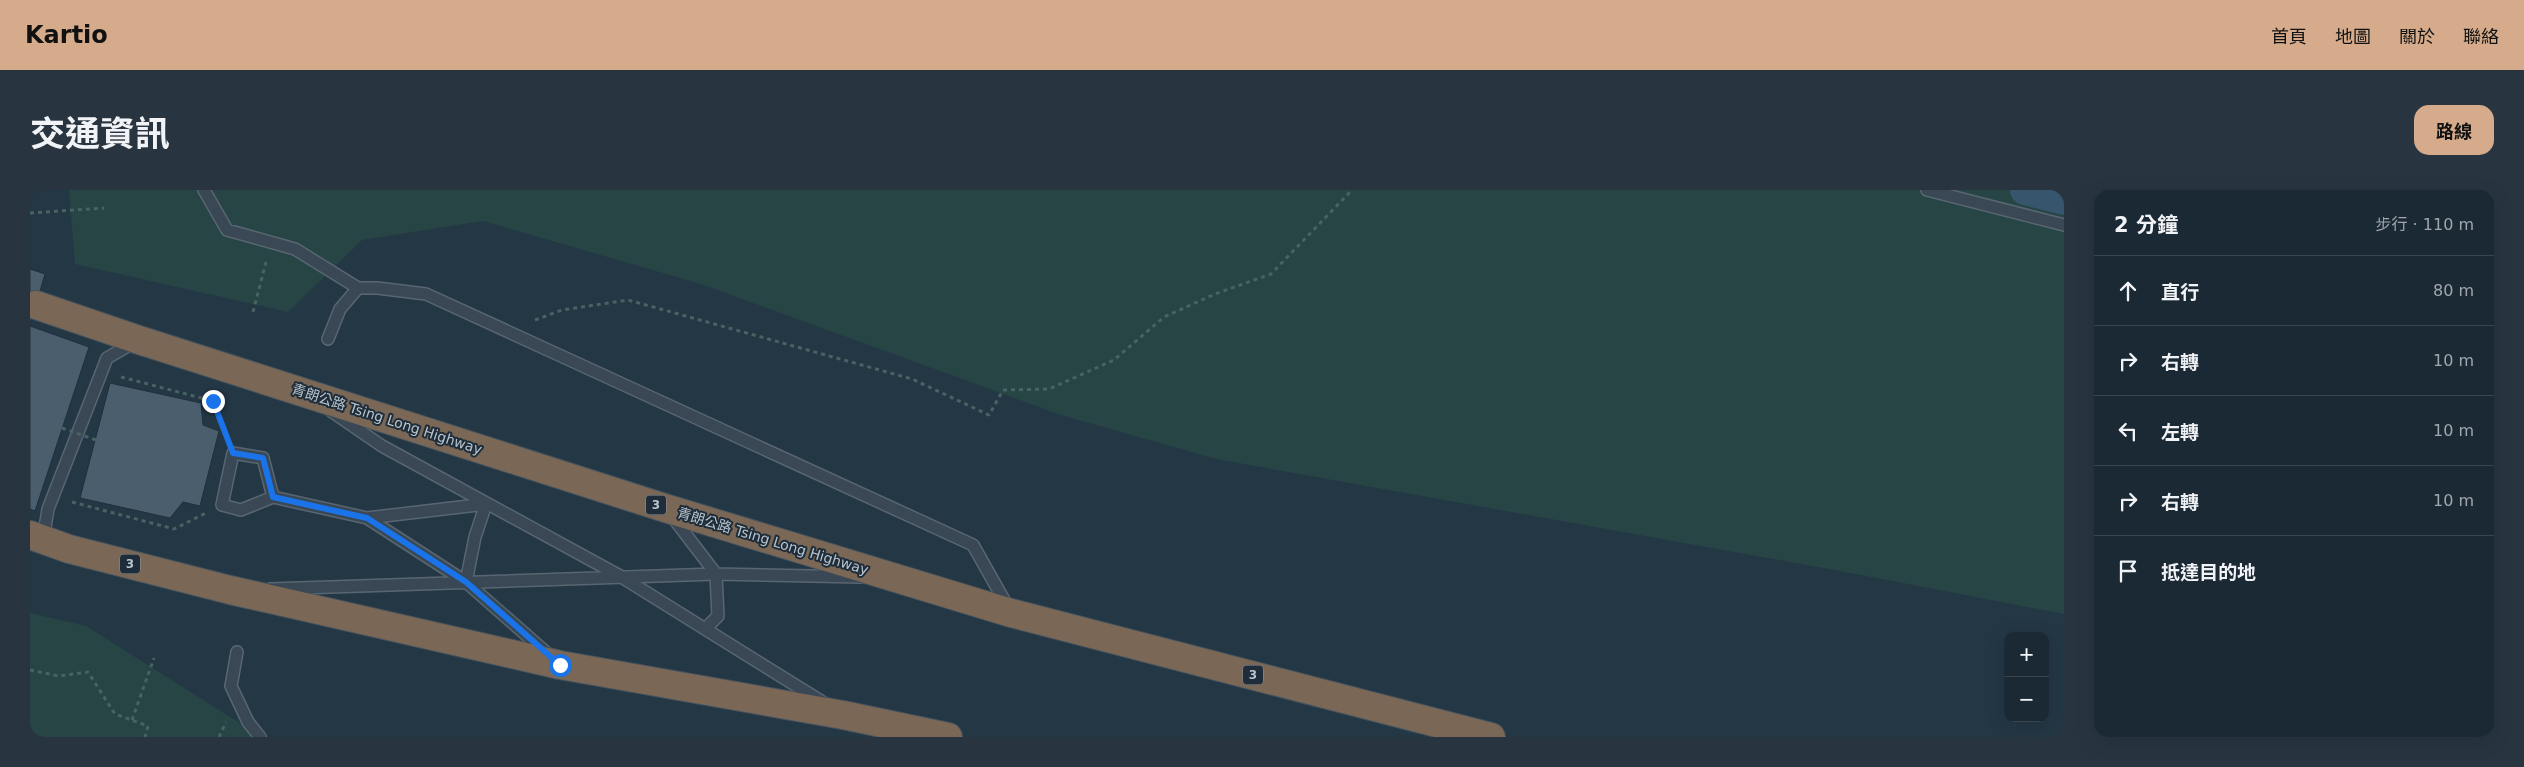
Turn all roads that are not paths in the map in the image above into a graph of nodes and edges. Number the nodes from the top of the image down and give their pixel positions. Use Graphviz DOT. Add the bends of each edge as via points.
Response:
graph roads {
  1 [pos="204,190"];
  2 [pos="1927,190"];
  3 [pos="2064,225"];
  4 [pos="358,288"];
  5 [pos="36,304"];
  6 [pos="328,339"];
  7 [pos="139,340"];
  8 [pos="302,392"];
  9 [pos="273,497"];
  10 [pos="486,504"];
  11 [pos="665,508"];
  12 [pos="367,518"];
  13 [pos="36,538"];
  14 [pos="716,574"];
  15 [pos="620,576"];
  16 [pos="895,578"];
  17 [pos="466,582"];
  18 [pos="230,590"];
  19 [pos="1011,613"];
  20 [pos="705,629"];
  21 [pos="237,652"];
  22 [pos="560,665"];
  23 [pos="843,715"];
  24 [pos="260,737"];
  25 [pos="948,737"];
  26 [pos="1491,737"];
  1 -- 4 [label="lane" via="227,230 296,249"];
  2 -- 3 [label="lane"];
  4 -- 6 [label="lane" via="340,309"];
  4 -- 19 [label="lane" via="426,294 973,545"];
  5 -- 7 [label="highway, 青朗公路 Tsing Long Highway / 3"];
  7 -- 8 [label="highway, 青朗公路 Tsing Long Highway / 3"];
  7 -- 13 [label="lane" via="106,358"];
  8 -- 10 [label="lane" via="382,446"];
  8 -- 11 [label="highway, 青朗公路 Tsing Long Highway / 3"];
  9 -- 9 [label="lane" via="263,458 233,453 222,505 241,510"];
  9 -- 12 [label="lane"];
  10 -- 12 [label="lane"];
  10 -- 15 [label="lane"];
  10 -- 17 [label="lane"];
  11 -- 14 [label="lane"];
  11 -- 16 [label="highway, 青朗公路 Tsing Long Highway / 3"];
  12 -- 17 [label="lane"];
  13 -- 18 [label="highway, 3"];
  14 -- 15 [label="lane"];
  14 -- 16 [label="lane"];
  14 -- 20 [label="lane" via="718,616"];
  15 -- 17 [label="lane"];
  15 -- 20 [label="lane"];
  16 -- 19 [label="highway, 青朗公路 Tsing Long Highway / 3"];
  17 -- 18 [label="lane"];
  17 -- 22 [label="lane"];
  18 -- 22 [label="highway, 3"];
  19 -- 26 [label="highway, 青朗公路 Tsing Long Highway / 3"];
  20 -- 23 [label="lane"];
  21 -- 24 [label="lane" via="231,686 248,722"];
  22 -- 23 [label="highway, 3"];
  23 -- 25 [label="highway, 3"];
}
